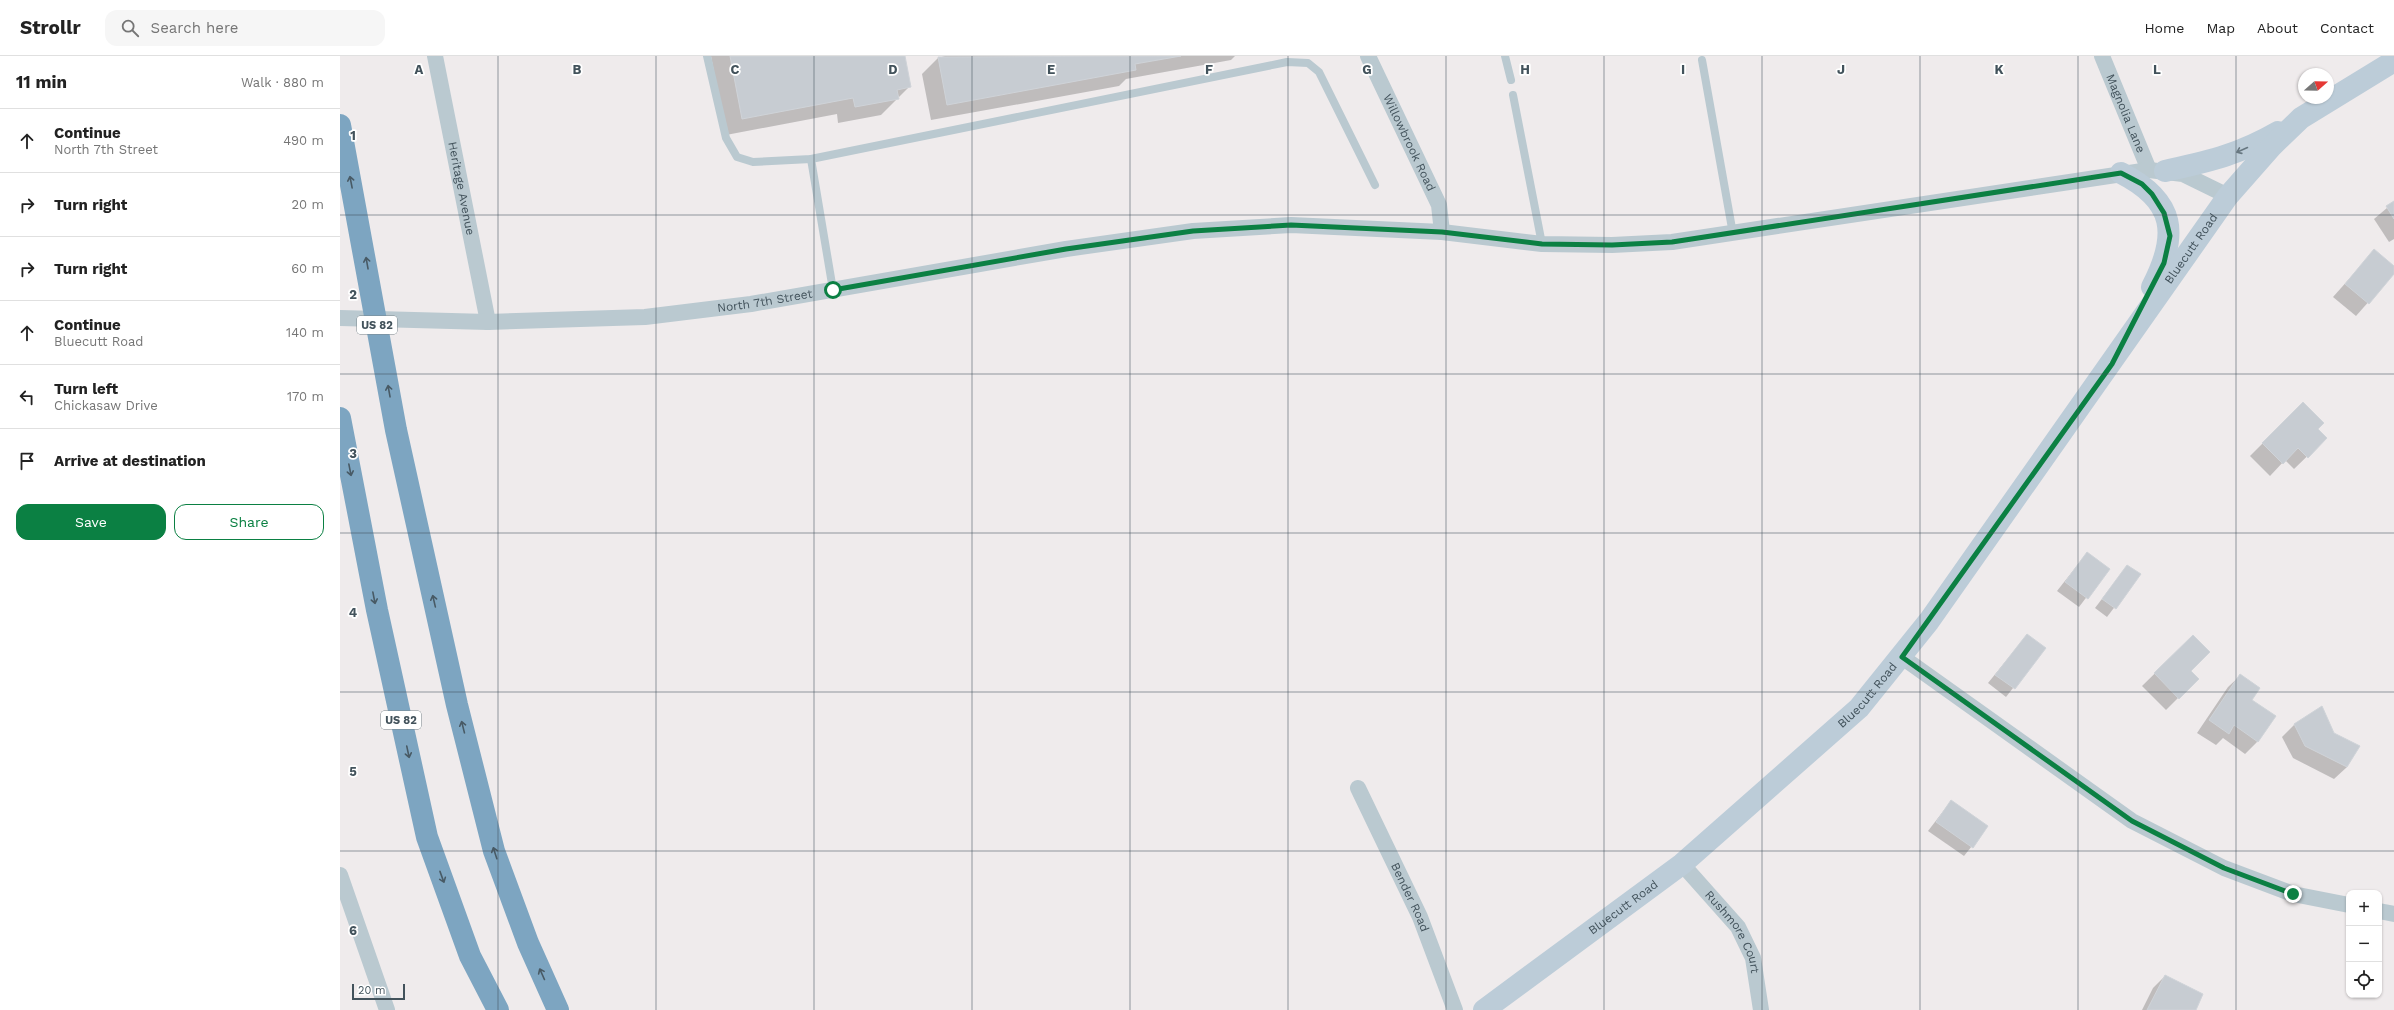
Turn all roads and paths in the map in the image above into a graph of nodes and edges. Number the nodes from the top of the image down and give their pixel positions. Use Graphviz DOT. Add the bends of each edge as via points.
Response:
graph roads {
  1 [pos="435,56"];
  2 [pos="708,56"];
  3 [pos="1368,56"];
  4 [pos="1505,56"];
  5 [pos="2102,56"];
  6 [pos="1702,60"];
  7 [pos="2394,61"];
  8 [pos="1511,80"];
  9 [pos="1513,95"];
  10 [pos="2301,118"];
  11 [pos="340,125"];
  12 [pos="811,159"];
  13 [pos="2157,170"];
  14 [pos="2121,173"];
  15 [pos="1375,185"];
  16 [pos="2228,196"];
  17 [pos="1442,232"];
  18 [pos="1733,234"];
  19 [pos="1542,244"];
  20 [pos="833,290"];
  21 [pos="340,318"];
  22 [pos="488,322"];
  23 [pos="2112,364"];
  24 [pos="340,418"];
  25 [pos="1902,657"];
  26 [pos="1358,788"];
  27 [pos="1682,864"];
  28 [pos="340,875"];
  29 [pos="2346,904"];
  30 [pos="2382,912"];
  31 [pos="2394,914"];
  32 [pos="387,1010"];
  33 [pos="498,1010"];
  34 [pos="558,1010"];
  35 [pos="1455,1010"];
  36 [pos="1484,1010"];
  37 [pos="1761,1010"];
  1 -- 22 [label="street, Heritage Avenue"];
  2 -- 12 [label="lane" via="726,138 737,157 753,162"];
  3 -- 17 [label="street, Willowbrook Road" via="1439,206"];
  4 -- 8 [label="lane"];
  5 -- 13 [label="street, Magnolia Lane"];
  6 -- 18 [label="lane"];
  7 -- 10 [label="street, Bluecutt Road"];
  9 -- 19 [label="lane"];
  10 -- 13 [label="street, one-way" via="2238,152 2216,160"];
  10 -- 16 [label="street, Bluecutt Road" via="2272,146"];
  34 -- 11 [label="highway, US 82, one-way" via="528,943 494,851 396,430"];
  12 -- 15 [label="lane" via="1287,62 1308,63 1319,72"];
  12 -- 20 [label="lane"];
  13 -- 14 [label="street, North 7th Street"];
  13 -- 16 [label="street, North 7th Street" via="2183,174"];
  14 -- 18 [label="street, North 7th Street"];
  14 -- 23 [label="street" via="2142,184 2152,194 2164,213 2170,236 2164,263"];
  16 -- 23 [label="street, Bluecutt Road"];
  17 -- 19 [label="street, North 7th Street"];
  17 -- 20 [label="street, North 7th Street" via="1291,225 1193,231 1066,249"];
  18 -- 19 [label="street, North 7th Street" via="1672,242 1612,245"];
  20 -- 22 [label="street, North 7th Street" via="751,304 645,317"];
  21 -- 22 [label="street, North 7th Street"];
  23 -- 25 [label="street, Bluecutt Road"];
  24 -- 33 [label="highway, US 82, one-way" via="377,610 427,837 470,956"];
  25 -- 27 [label="street, Bluecutt Road" via="1859,708"];
  25 -- 29 [label="street" via="2132,821 2224,868 2293,894"];
  26 -- 35 [label="street, Bender Road" via="1420,917"];
  27 -- 36 [label="street, Bluecutt Road"];
  27 -- 37 [label="street, Rushmore Court" via="1738,928 1753,958"];
  28 -- 32 [label="street"];
  30 -- 31 [label="street"];
}
